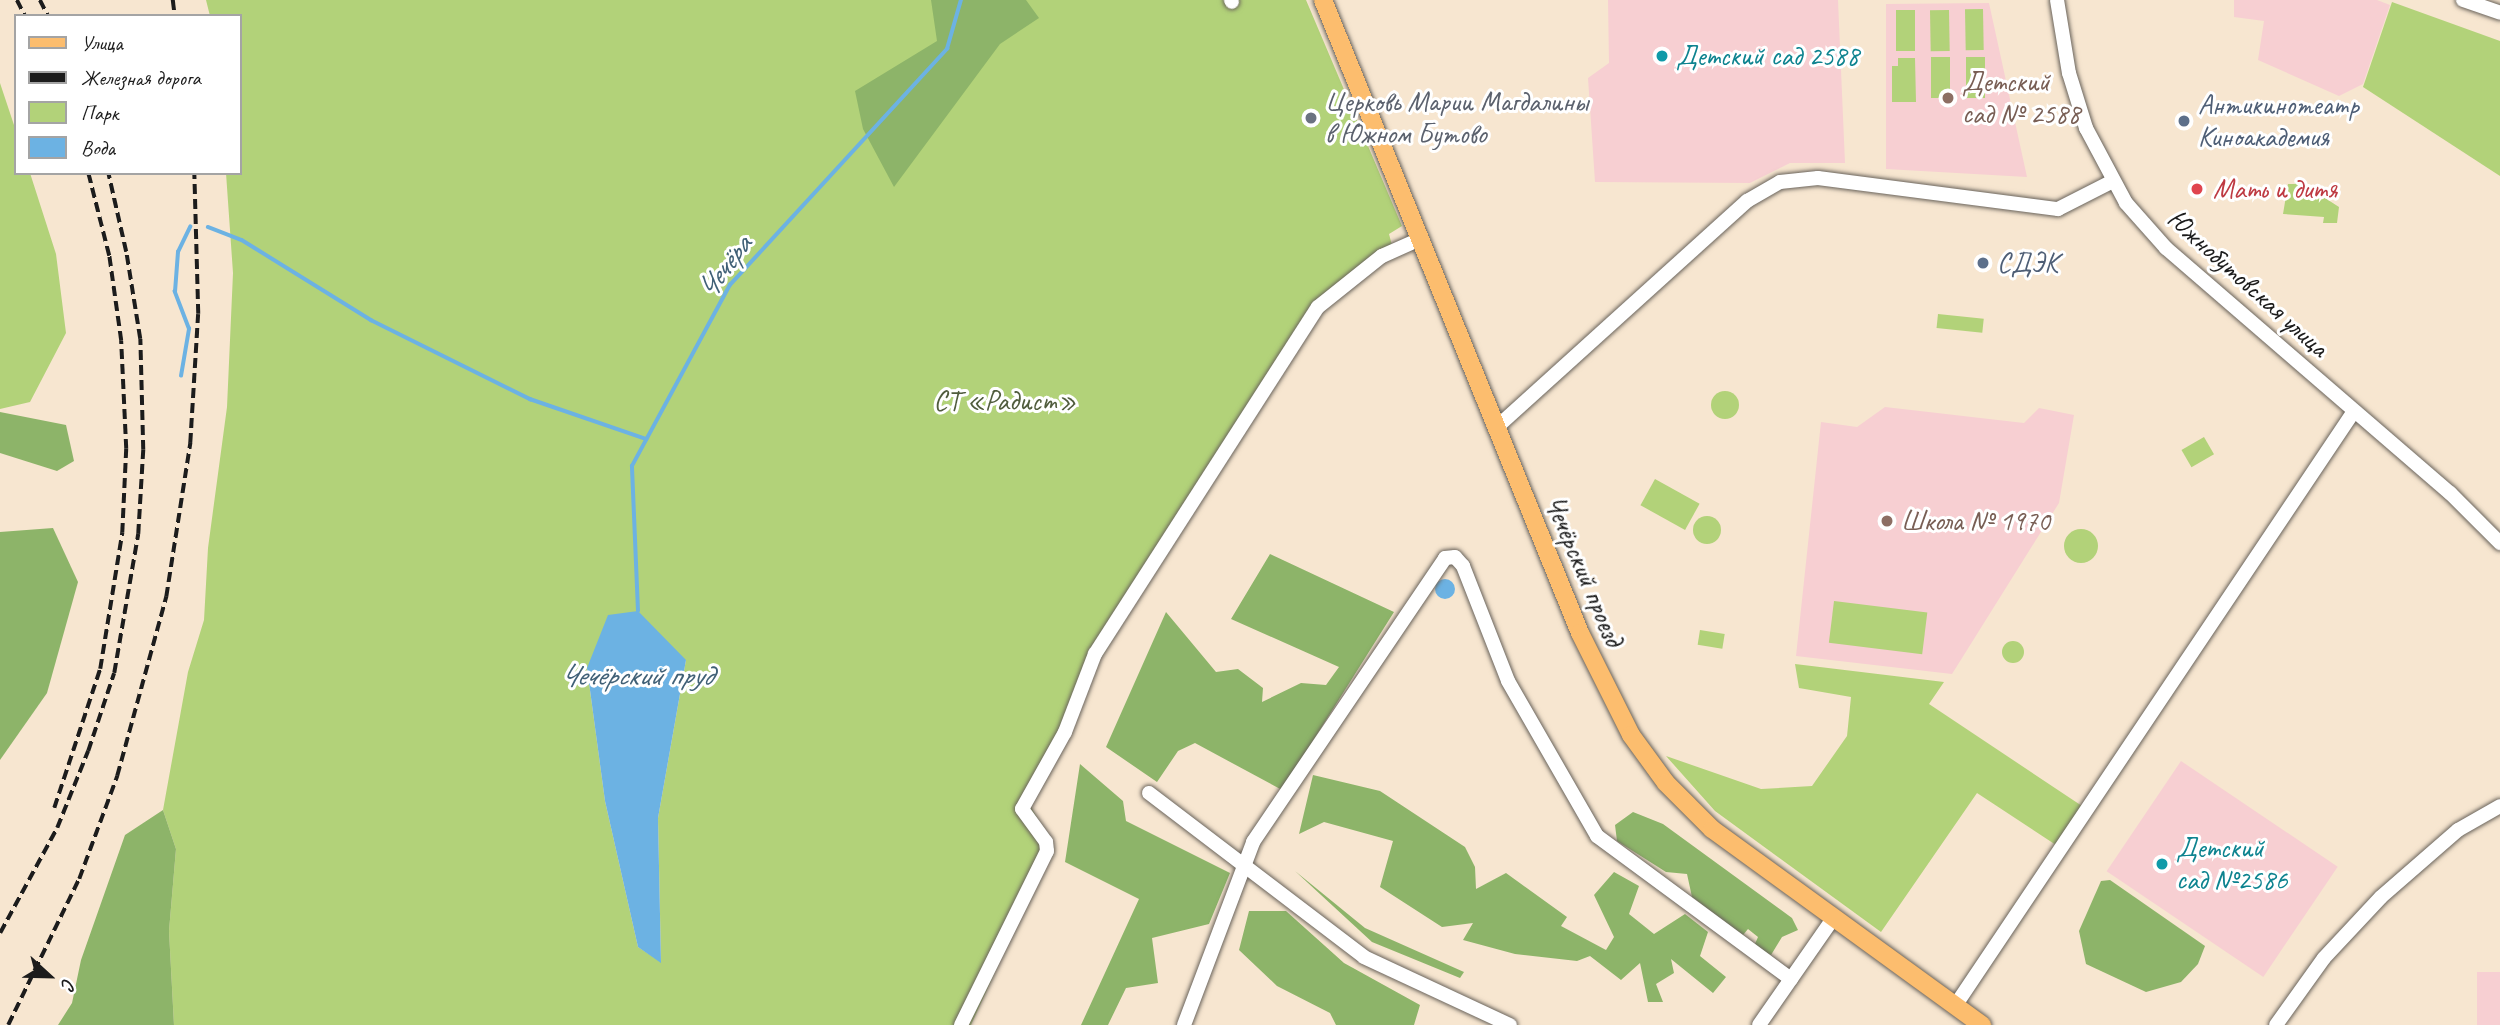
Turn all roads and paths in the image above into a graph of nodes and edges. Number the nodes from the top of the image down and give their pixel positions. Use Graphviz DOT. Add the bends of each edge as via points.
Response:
graph roads {
  1 [pos="1323,0"];
  2 [pos="2057,0"];
  3 [pos="2463,0"];
  4 [pos="2500,13"];
  5 [pos="2111,182"];
  6 [pos="1420,239"];
  7 [pos="2354,411"];
  8 [pos="1498,426"];
  9 [pos="2500,542"];
  10 [pos="1149,793"];
  11 [pos="2500,806"];
  12 [pos="1243,864"];
  13 [pos="1832,920"];
  14 [pos="1791,979"];
  15 [pos="1955,1006"];
  16 [pos="961,1025"];
  17 [pos="1184,1025"];
  18 [pos="1510,1025"];
  19 [pos="1759,1025"];
  20 [pos="1982,1025"];
  21 [pos="2276,1025"];
  1 -- 6 [label="main road, Чечёрский проезд"];
  2 -- 5 [label="street, Южнобутовская улица" via="2069,73 2085,128"];
  3 -- 4 [label="street"];
  5 -- 7 [label="street, Южнобутовская улица" via="2166,248"];
  5 -- 8 [label="street" via="2058,209 1818,178 1780,182 1747,201"];
  6 -- 8 [label="main road, Чечёрский проезд"];
  6 -- 16 [label="street" via="1382,256 1318,307 1095,654 1065,732 1022,809 1047,850"];
  7 -- 9 [label="street, Южнобутовская улица"];
  7 -- 15 [label="street"];
  8 -- 13 [label="main road, Чечёрский проезд" via="1580,633 1631,735 1665,783 1712,829"];
  10 -- 12 [label="street"];
  11 -- 21 [label="street" via="2458,830 2381,897 2324,958"];
  12 -- 14 [label="street" via="1252,842 1445,558 1455,557 1463,566 1508,681 1597,836"];
  12 -- 17 [label="street"];
  12 -- 18 [label="street" via="1364,957"];
  13 -- 14 [label="street"];
  13 -- 15 [label="main road, Чечёрский проезд"];
  14 -- 19 [label="street"];
  15 -- 20 [label="main road, Чечёрский проезд"];
}
